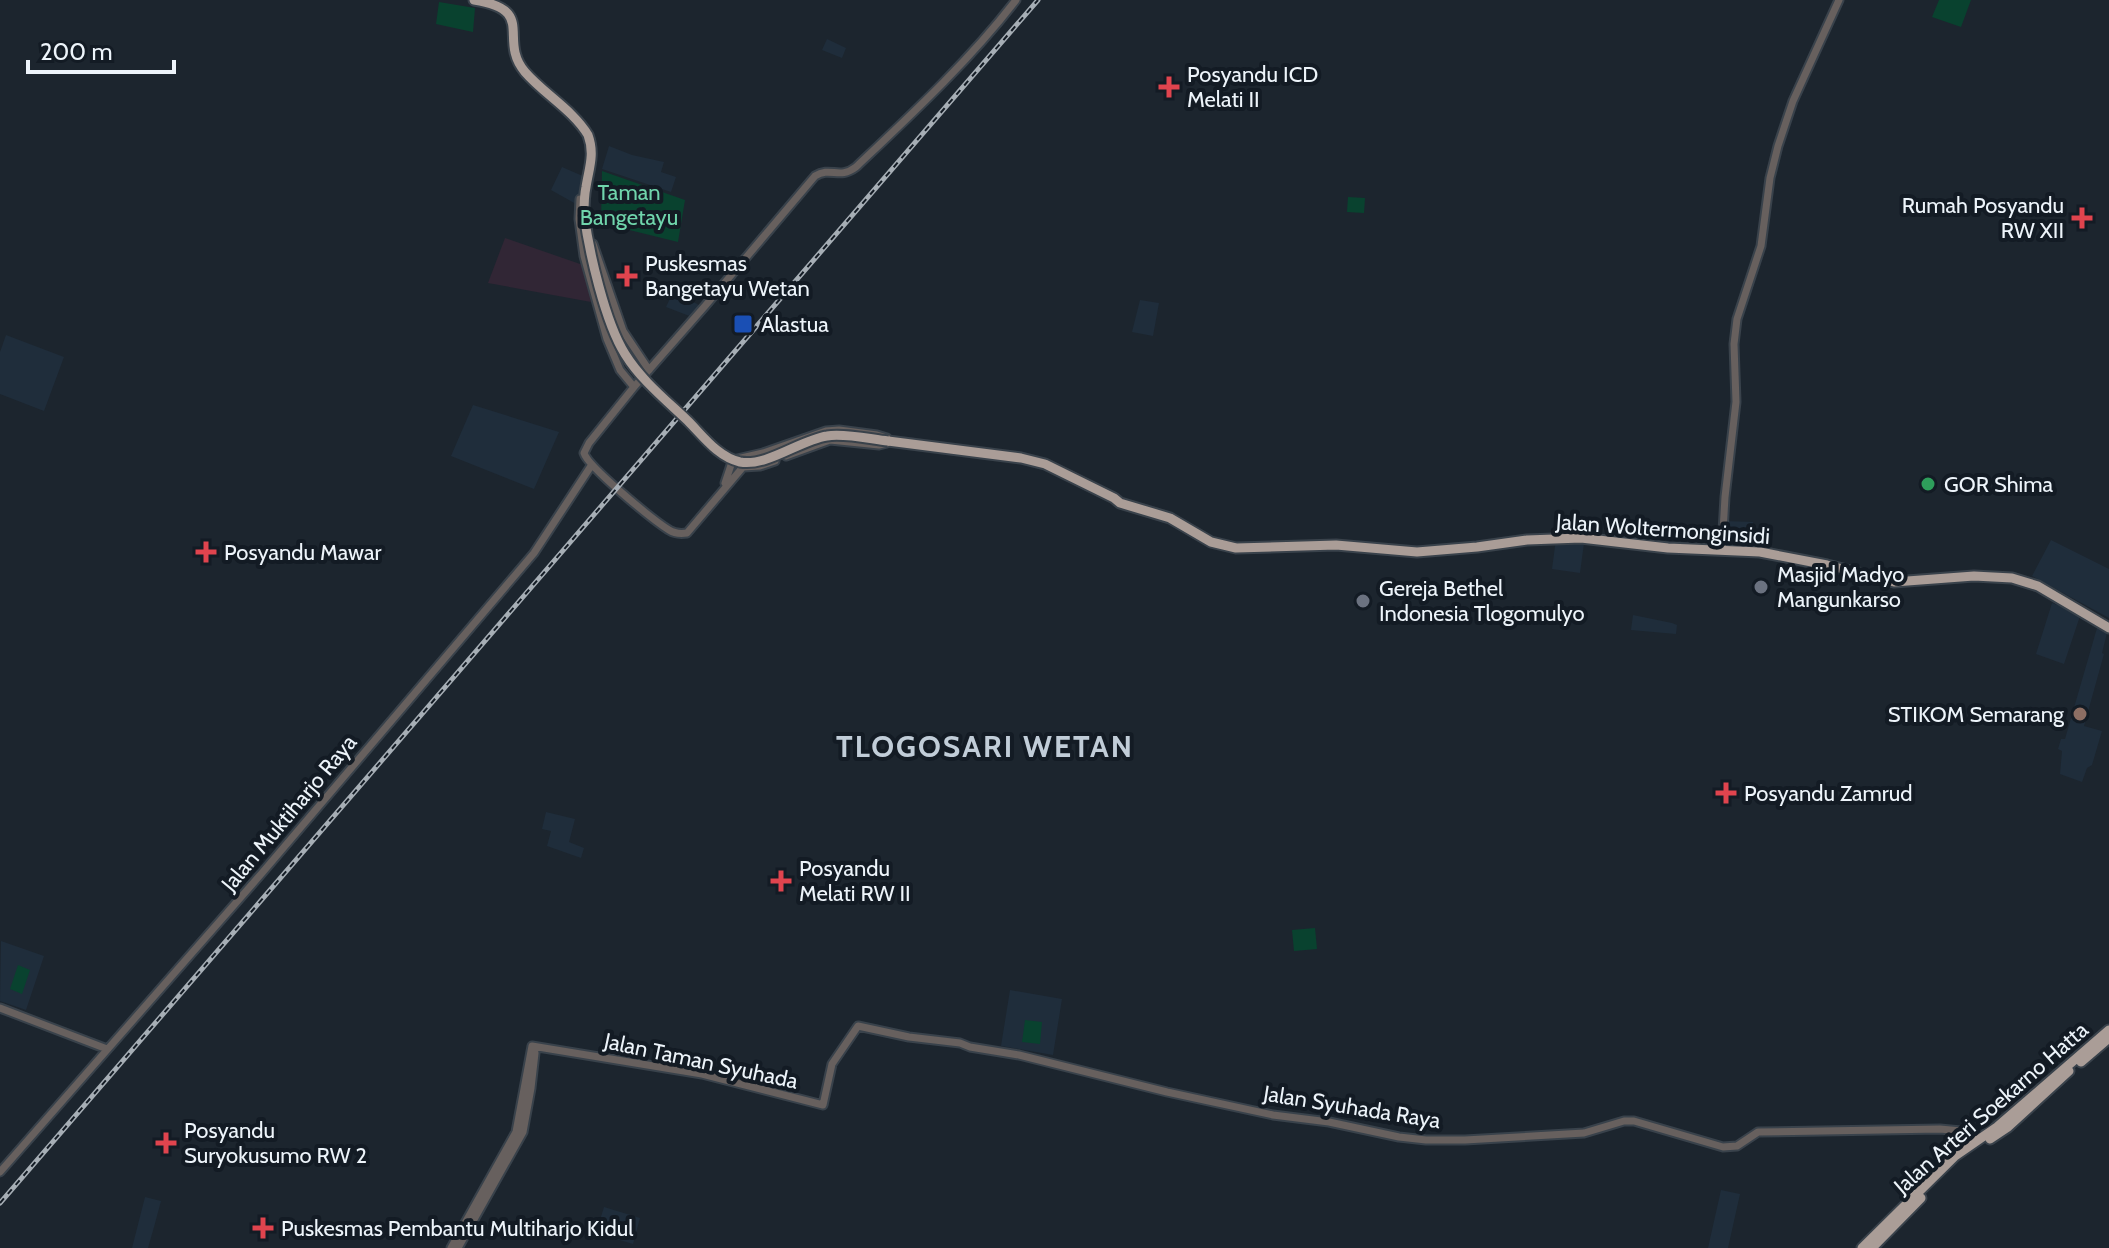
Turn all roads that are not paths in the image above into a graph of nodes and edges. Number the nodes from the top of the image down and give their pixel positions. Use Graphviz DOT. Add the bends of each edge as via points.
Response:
graph roads {
  1 [pos="474,0"];
  2 [pos="1016,0"];
  3 [pos="1839,0"];
  4 [pos="587,182"];
  5 [pos="649,370"];
  6 [pos="634,387"];
  7 [pos="890,441"];
  8 [pos="731,465"];
  9 [pos="591,466"];
  10 [pos="743,467"];
  11 [pos="724,488"];
  12 [pos="1722,547"];
  13 [pos="2109,625"];
  14 [pos="0,1008"];
  15 [pos="858,1026"];
  16 [pos="2109,1030"];
  17 [pos="2109,1038"];
  18 [pos="107,1049"];
  19 [pos="528,1088"];
  20 [pos="1982,1138"];
  21 [pos="0,1172"];
  22 [pos="451,1248"];
  23 [pos="458,1248"];
  24 [pos="1862,1248"];
  25 [pos="1872,1248"];
  1 -- 4 [label="main road" via="505,9 522,68 585,130 592,145"];
  2 -- 5 [label="street" via="975,50 856,167 844,174 815,176"];
  3 -- 12 [label="street" via="1783,131 1761,246 1737,319 1736,402"];
  4 -- 5 [label="street" via="590,228 608,292 623,331"];
  4 -- 6 [label="street" via="579,209 584,256 613,356"];
  4 -- 7 [label="main road, Jalan Woltermonginsidi, bridge" via="584,214 592,260 619,344 636,369 716,450 739,462 757,461 827,436"];
  5 -- 6 [label="street"];
  6 -- 9 [label="street" via="586,447"];
  7 -- 8 [label="street" via="832,430"];
  7 -- 10 [label="street" via="879,445 830,440 760,466"];
  7 -- 12 [label="main road, Jalan Woltermonginsidi" via="1031,460 1236,544 1337,541 1452,547 1598,538 1668,548"];
  8 -- 10 [label="street"];
  8 -- 11 [label="street"];
  9 -- 11 [label="street" via="679,534 687,533"];
  9 -- 18 [label="street, Jalan Muktiharjo Raya" via="534,553"];
  10 -- 11 [label="street"];
  12 -- 13 [label="main road, Jalan Woltermonginsidi" via="1760,550 1894,582 2012,578 2038,586"];
  14 -- 18 [label="street"];
  15 -- 19 [label="street, Jalan Taman Syuhada" via="832,1064 823,1105 702,1074 533,1046"];
  15 -- 20 [label="street, Jalan Syuhada Raya" via="998,1051 1273,1115 1426,1140 1584,1133 1624,1121 1723,1147 1737,1146 1758,1132 1940,1129"];
  16 -- 20 [label="main road, Jalan Arteri Soekarno Hatta"];
  17 -- 25 [label="main road" via="2008,1127 1968,1152"];
  18 -- 21 [label="street, Jalan Muktiharjo Raya"];
  19 -- 22 [label="street" via="516,1132"];
  19 -- 23 [label="street" via="523,1132"];
  20 -- 24 [label="main road, Jalan Arteri Soekarno Hatta" via="1955,1156"];
}
